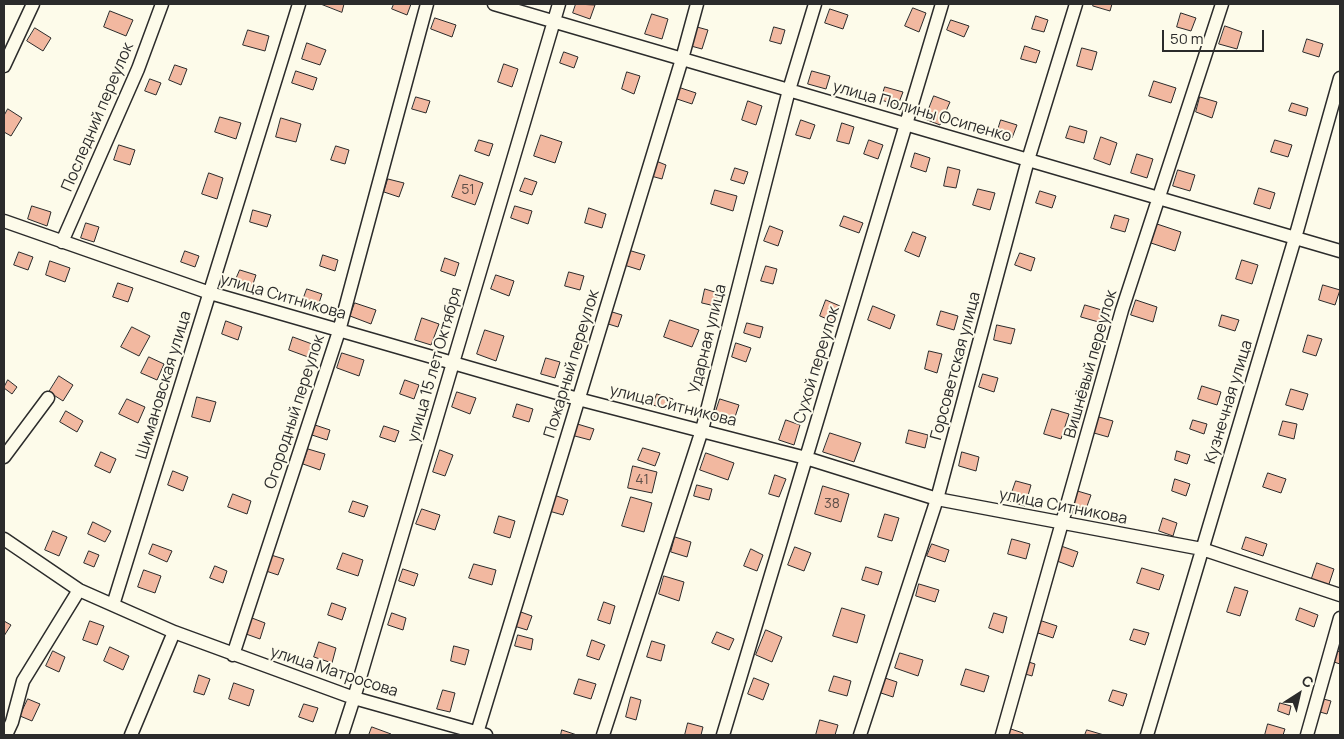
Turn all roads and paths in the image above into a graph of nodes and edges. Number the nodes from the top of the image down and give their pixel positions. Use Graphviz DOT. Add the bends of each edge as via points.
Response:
graph roads {
  1 [pos="34,4"];
  2 [pos="162,4"];
  3 [pos="299,4"];
  4 [pos="427,4"];
  5 [pos="494,4"];
  6 [pos="559,4"];
  7 [pos="697,4"];
  8 [pos="815,4"];
  9 [pos="942,4"];
  10 [pos="1076,4"];
  11 [pos="1222,4"];
  12 [pos="554,21"];
  13 [pos="682,59"];
  14 [pos="4,66"];
  15 [pos="1340,78"];
  16 [pos="789,90"];
  17 [pos="906,124"];
  18 [pos="1028,160"];
  19 [pos="1158,198"];
  20 [pos="4,221"];
  21 [pos="1295,238"];
  22 [pos="62,242"];
  23 [pos="1340,251"];
  24 [pos="210,293"];
  25 [pos="339,331"];
  26 [pos="453,362"];
  27 [pos="48,398"];
  28 [pos="578,398"];
  29 [pos="702,430"];
  30 [pos="4,457"];
  31 [pos="806,458"];
  32 [pos="937,499"];
  33 [pos="1063,523"];
  34 [pos="4,539"];
  35 [pos="1202,549"];
  36 [pos="79,590"];
  37 [pos="1340,595"];
  38 [pos="113,604"];
  39 [pos="1340,618"];
  40 [pos="174,632"];
  41 [pos="233,655"];
  42 [pos="354,698"];
  43 [pos="482,734"];
  44 [pos="6,735"];
  45 [pos="130,735"];
  46 [pos="342,735"];
  47 [pos="604,735"];
  48 [pos="723,735"];
  49 [pos="860,735"];
  50 [pos="1002,735"];
  51 [pos="1147,735"];
  52 [pos="1308,735"];
  1 -- 14 [label="street"];
  2 -- 22 [label="street, Последний переулок" via="138,69"];
  3 -- 24 [label="street, Шимановская улица"];
  4 -- 25 [label="street, Огородный переулок"];
  5 -- 12 [label="street, улица Полины Осипенко"];
  6 -- 12 [label="street, улица 15 лет Октября"];
  7 -- 13 [label="street, Пожарный переулок"];
  8 -- 16 [label="street, Ударная улица"];
  9 -- 17 [label="street, Сухой переулок"];
  10 -- 18 [label="street, Горсоветская улица"];
  11 -- 19 [label="street, Вишнёвый переулок"];
  12 -- 13 [label="street, улица Полины Осипенко"];
  12 -- 26 [label="street, улица 15 лет Октября"];
  13 -- 16 [label="street, улица Полины Осипенко"];
  13 -- 28 [label="street, Пожарный переулок"];
  15 -- 21 [label="street, Кузнечная улица"];
  16 -- 17 [label="street, улица Полины Осипенко"];
  16 -- 29 [label="street, Ударная улица"];
  17 -- 18 [label="street, улица Полины Осипенко"];
  17 -- 31 [label="street, Сухой переулок"];
  18 -- 19 [label="street, улица Полины Осипенко"];
  18 -- 32 [label="street, Горсоветская улица"];
  19 -- 21 [label="street, улица Полины Осипенко"];
  19 -- 33 [label="street, Вишнёвый переулок" via="1122,310"];
  20 -- 22 [label="street, улица Ситникова"];
  21 -- 23 [label="street, улица Полины Осипенко"];
  21 -- 35 [label="street, Кузнечная улица"];
  22 -- 24 [label="street, улица Ситникова"];
  24 -- 25 [label="street, улица Ситникова"];
  24 -- 38 [label="street, Шимановская улица"];
  25 -- 26 [label="street, улица Ситникова"];
  25 -- 41 [label="street, Огородный переулок"];
  26 -- 28 [label="street, улица Ситникова"];
  26 -- 42 [label="street, улица 15 лет Октября"];
  27 -- 30 [label="street"];
  28 -- 29 [label="street, улица Ситникова"];
  28 -- 43 [label="street, Пожарный переулок"];
  29 -- 31 [label="street, улица Ситникова"];
  29 -- 47 [label="street, Ударная улица"];
  31 -- 32 [label="street, улица Ситникова"];
  31 -- 48 [label="street, Сухой переулок"];
  32 -- 33 [label="street, улица Ситникова"];
  32 -- 49 [label="street, Горсоветская улица"];
  33 -- 35 [label="street, улица Ситникова"];
  33 -- 50 [label="street, Вишнёвый переулок"];
  34 -- 36 [label="street"];
  35 -- 37 [label="street, улица Ситникова"];
  35 -- 51 [label="street, Кузнечная улица"];
  36 -- 38 [label="street"];
  36 -- 44 [label="street" via="23,681"];
  38 -- 40 [label="street"];
  39 -- 52 [label="street"];
  40 -- 41 [label="street, улица Матросова"];
  40 -- 45 [label="street"];
  41 -- 42 [label="street, улица Матросова"];
  42 -- 43 [label="street, улица Матросова"];
  42 -- 46 [label="street, улица 15 лет Октября"];
}
